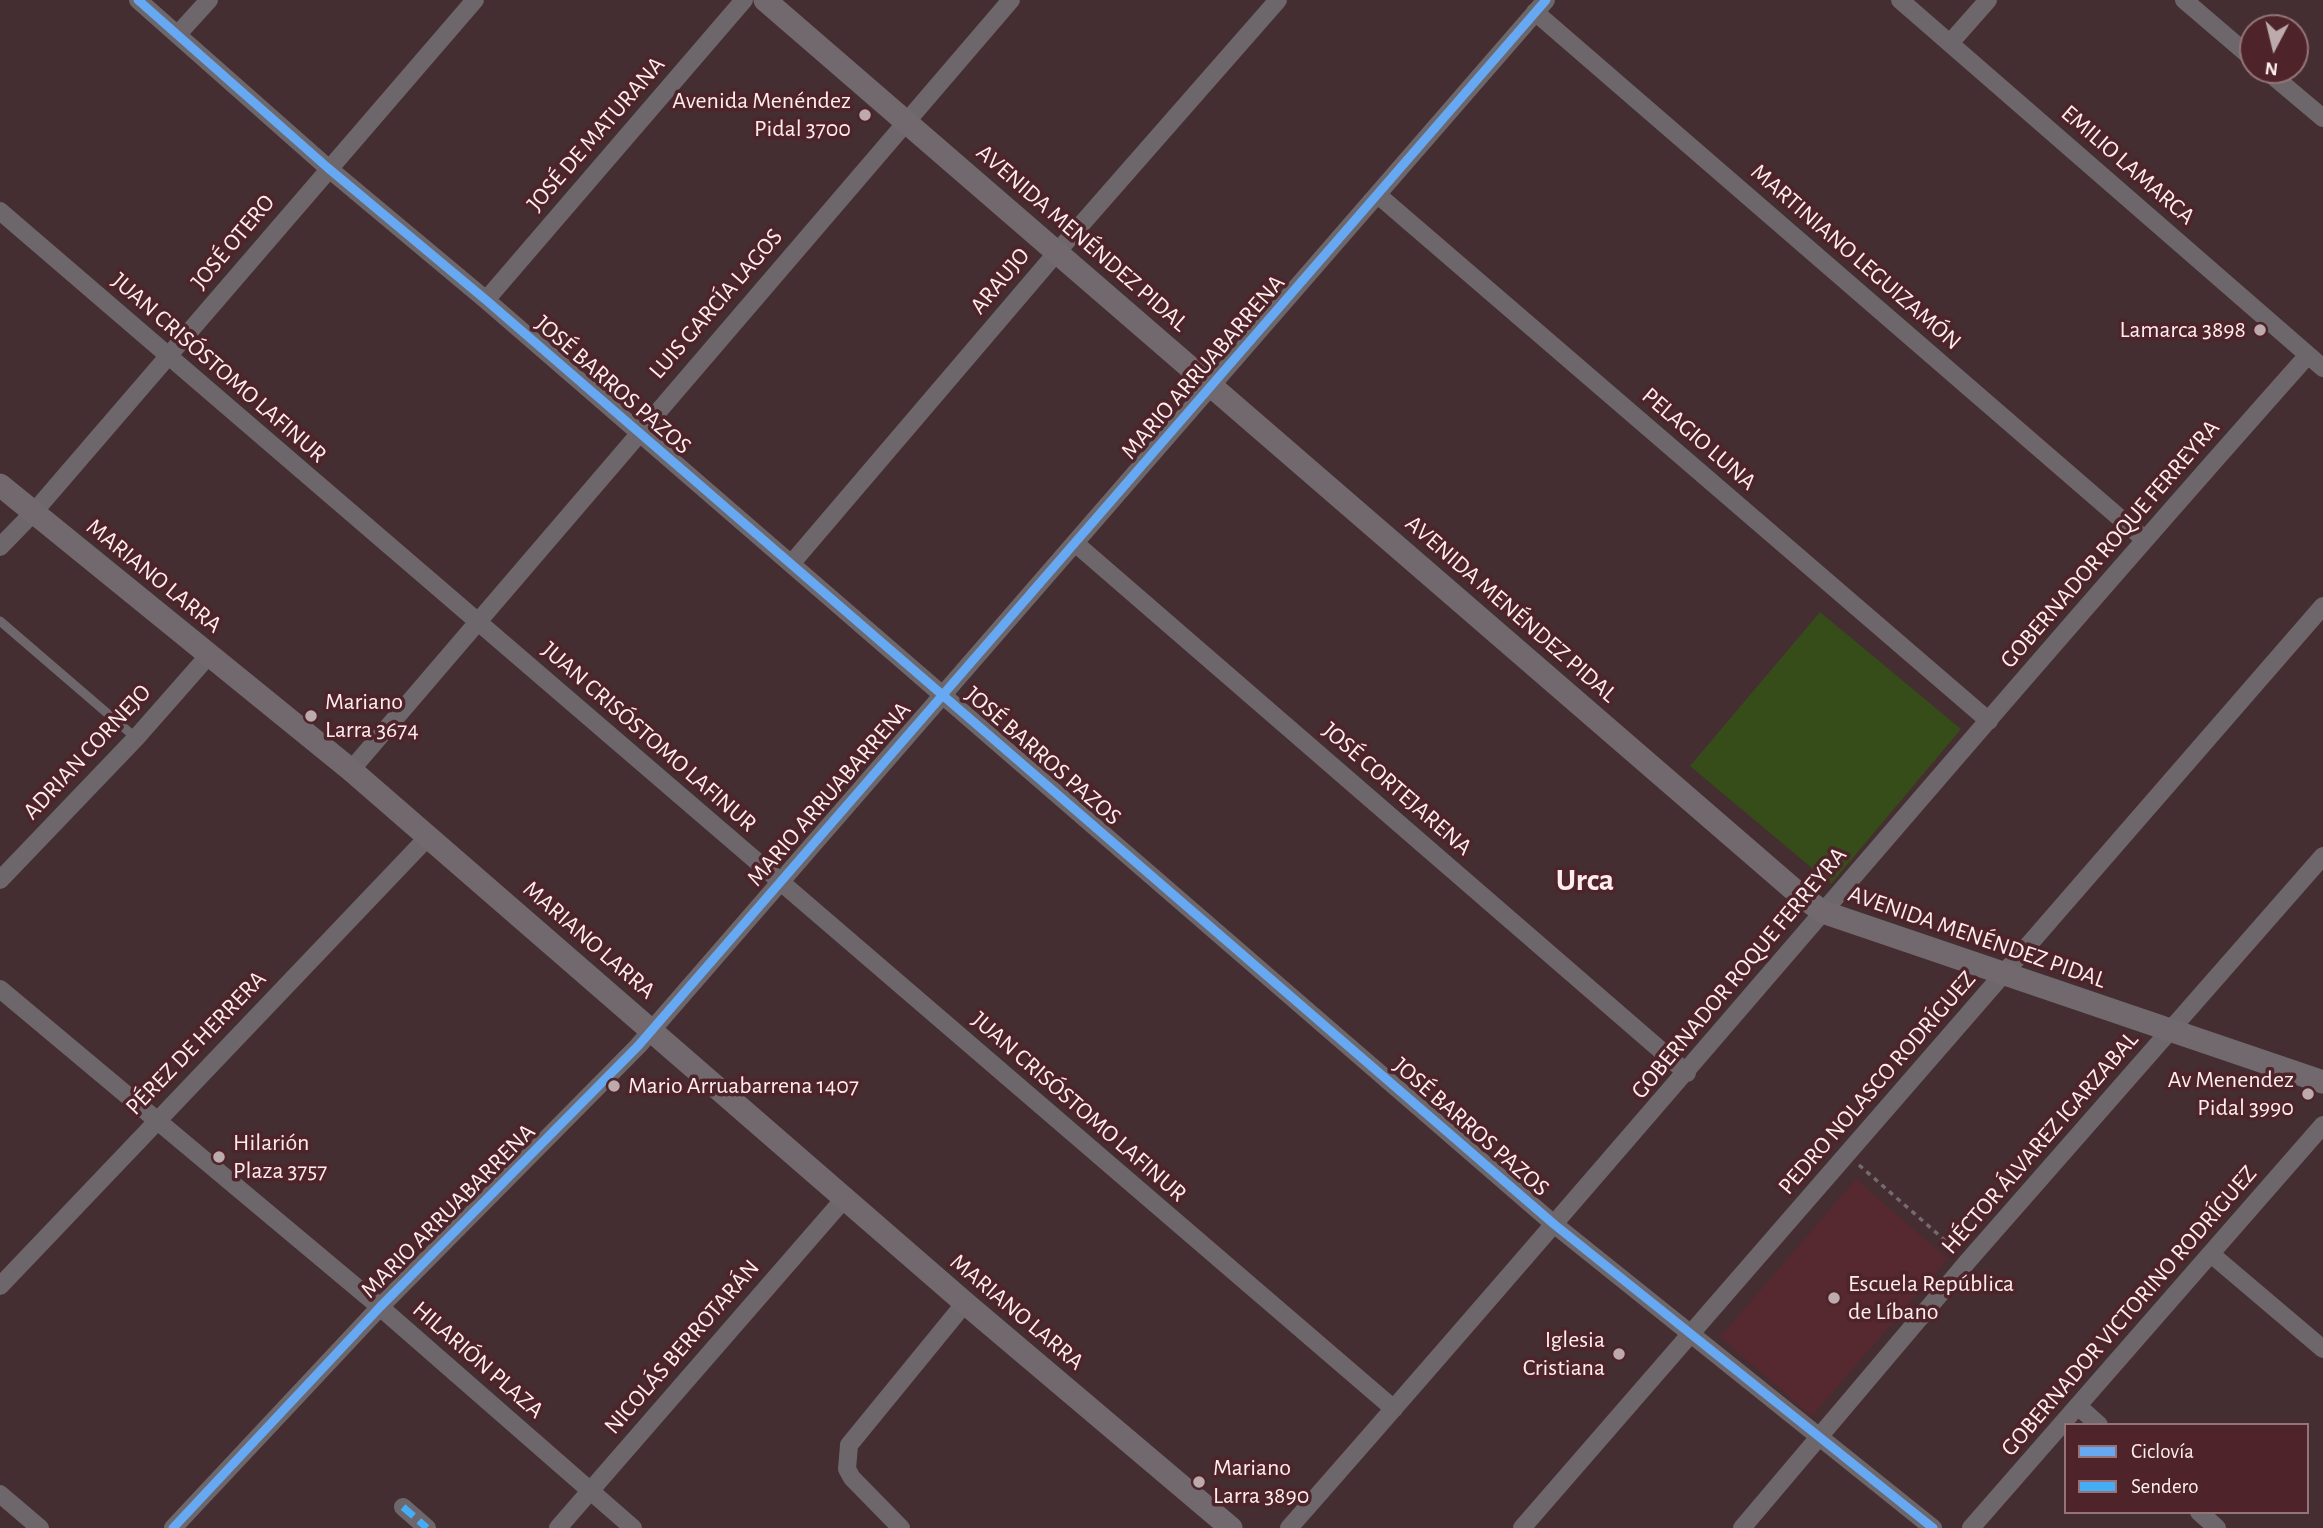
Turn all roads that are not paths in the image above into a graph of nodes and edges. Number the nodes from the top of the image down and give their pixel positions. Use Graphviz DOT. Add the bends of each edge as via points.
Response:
graph roads {
  1 [pos="138,0"];
  2 [pos="209,0"];
  3 [pos="475,0"];
  4 [pos="744,0"];
  5 [pos="765,0"];
  6 [pos="1011,0"];
  7 [pos="1278,0"];
  8 [pos="1900,0"];
  9 [pos="1988,0"];
  10 [pos="2185,0"];
  11 [pos="1541,6"];
  12 [pos="178,34"];
  13 [pos="1950,43"];
  14 [pos="2239,47"];
  15 [pos="2283,84"];
  16 [pos="2323,118"];
  17 [pos="906,122"];
  18 [pos="328,168"];
  19 [pos="1378,195"];
  20 [pos="0,211"];
  21 [pos="1058,251"];
  22 [pos="486,300"];
  23 [pos="2308,355"];
  24 [pos="168,357"];
  25 [pos="2323,368"];
  26 [pos="1212,385"];
  27 [pos="638,433"];
  28 [pos="0,485"];
  29 [pos="34,512"];
  30 [pos="2144,539"];
  31 [pos="1075,544"];
  32 [pos="0,547"];
  33 [pos="791,564"];
  34 [pos="2323,606"];
  35 [pos="0,621"];
  36 [pos="479,623"];
  37 [pos="209,655"];
  38 [pos="942,694"];
  39 [pos="1989,721"];
  40 [pos="135,738"];
  41 [pos="351,769"];
  42 [pos="429,836"];
  43 [pos="2323,856"];
  44 [pos="0,880"];
  45 [pos="778,882"];
  46 [pos="1823,912"];
  47 [pos="2004,974"];
  48 [pos="0,989"];
  49 [pos="653,1029"];
  50 [pos="2172,1030"];
  51 [pos="1687,1073"];
  52 [pos="2323,1082"];
  53 [pos="155,1121"];
  54 [pos="2323,1125"];
  55 [pos="844,1199"];
  56 [pos="1555,1225"];
  57 [pos="2211,1254"];
  58 [pos="0,1286"];
  59 [pos="965,1303"];
  60 [pos="380,1307"];
  61 [pos="1692,1332"];
  62 [pos="2323,1349"];
  63 [pos="2079,1406"];
  64 [pos="1394,1409"];
  65 [pos="2097,1423"];
  66 [pos="1820,1439"];
  67 [pos="590,1491"];
  68 [pos="0,1494"];
  69 [pos="403,1507"];
  70 [pos="2201,1514"];
  71 [pos="40,1528"];
  72 [pos="173,1528"];
  73 [pos="427,1528"];
  74 [pos="558,1528"];
  75 [pos="633,1528"];
  76 [pos="901,1528"];
  77 [pos="1231,1528"];
  78 [pos="1289,1528"];
  79 [pos="1522,1528"];
  80 [pos="1742,1528"];
  81 [pos="1933,1528"];
  82 [pos="1971,1528"];
  83 [pos="2217,1528"];
  1 -- 12 [label="street, JOSÉ BARROS PAZOS"];
  2 -- 12 [label="street"];
  3 -- 18 [label="street, JOSÉ OTERO"];
  4 -- 22 [label="street, JOSÉ DE MATURANA"];
  5 -- 17 [label="main road, AVENIDA MENÉNDEZ PIDAL"];
  6 -- 17 [label="street, LUIS GARCÍA LAGOS"];
  7 -- 21 [label="street, ARAUJO"];
  8 -- 13 [label="street, EMILIO LAMARCA"];
  9 -- 13 [label="street"];
  10 -- 14 [label="street"];
  11 -- 19 [label="street, MARIO ARRUABARRENA"];
  11 -- 30 [label="street, MARTINIANO LEGUIZAMÓN"];
  12 -- 18 [label="street, JOSÉ BARROS PAZOS"];
  13 -- 23 [label="street, EMILIO LAMARCA"];
  15 -- 16 [label="street"];
  17 -- 21 [label="main road, AVENIDA MENÉNDEZ PIDAL"];
  17 -- 27 [label="street, LUIS GARCÍA LAGOS"];
  18 -- 22 [label="street, JOSÉ BARROS PAZOS"];
  18 -- 24 [label="street, JOSÉ OTERO"];
  19 -- 26 [label="street, MARIO ARRUABARRENA"];
  19 -- 39 [label="street, PELAGIO LUNA"];
  20 -- 24 [label="street, JUAN CRISÓSTOMO LAFINUR"];
  21 -- 26 [label="main road, AVENIDA MENÉNDEZ PIDAL"];
  21 -- 33 [label="street, ARAUJO"];
  22 -- 27 [label="street, JOSÉ BARROS PAZOS"];
  23 -- 25 [label="street, EMILIO LAMARCA"];
  23 -- 30 [label="street, GOBERNADOR ROQUE FERREYRA"];
  24 -- 29 [label="street, JOSÉ OTERO"];
  24 -- 36 [label="street, JUAN CRISÓSTOMO LAFINUR"];
  26 -- 31 [label="street, MARIO ARRUABARRENA"];
  26 -- 46 [label="main road, AVENIDA MENÉNDEZ PIDAL"];
  27 -- 33 [label="street, JOSÉ BARROS PAZOS"];
  27 -- 36 [label="street, LUIS GARCÍA LAGOS"];
  28 -- 29 [label="main road, MARIANO LARRA"];
  29 -- 32 [label="street, JOSÉ OTERO"];
  29 -- 37 [label="main road, MARIANO LARRA"];
  30 -- 39 [label="street, GOBERNADOR ROQUE FERREYRA"];
  31 -- 38 [label="street, MARIO ARRUABARRENA"];
  31 -- 51 [label="street, JOSÉ CORTEJARENA"];
  33 -- 38 [label="street, JOSÉ BARROS PAZOS"];
  34 -- 47 [label="street, PEDRO NOLASCO RODRÍGUEZ"];
  35 -- 40 [label="lane"];
  36 -- 41 [label="street, LUIS GARCÍA LAGOS"];
  36 -- 45 [label="street, JUAN CRISÓSTOMO LAFINUR"];
  37 -- 40 [label="street, ADRIAN CORNEJO"];
  37 -- 41 [label="main road, MARIANO LARRA"];
  38 -- 45 [label="street, MARIO ARRUABARRENA"];
  38 -- 56 [label="street, JOSÉ BARROS PAZOS"];
  39 -- 46 [label="street, GOBERNADOR ROQUE FERREYRA"];
  40 -- 44 [label="street, ADRIAN CORNEJO"];
  41 -- 42 [label="main road, MARIANO LARRA"];
  42 -- 49 [label="main road, MARIANO LARRA"];
  42 -- 53 [label="street, PÉREZ DE HERRERA"];
  43 -- 50 [label="street, HÉCTOR ÁLVAREZ IGARZABAL"];
  45 -- 49 [label="street, MARIO ARRUABARRENA"];
  45 -- 64 [label="street, JUAN CRISÓSTOMO LAFINUR"];
  46 -- 47 [label="main road, AVENIDA MENÉNDEZ PIDAL"];
  46 -- 51 [label="street, GOBERNADOR ROQUE FERREYRA"];
  47 -- 50 [label="main road, AVENIDA MENÉNDEZ PIDAL"];
  47 -- 61 [label="street, PEDRO NOLASCO RODRÍGUEZ"];
  48 -- 53 [label="street, HILARIÓN PLAZA"];
  49 -- 55 [label="main road, MARIANO LARRA"];
  49 -- 60 [label="street, MARIO ARRUABARRENA"];
  50 -- 52 [label="main road, AVENIDA MENÉNDEZ PIDAL"];
  50 -- 66 [label="street, HÉCTOR ÁLVAREZ IGARZABAL" via="1968,1261"];
  51 -- 56 [label="street, GOBERNADOR ROQUE FERREYRA"];
  53 -- 58 [label="street, PÉREZ DE HERRERA"];
  53 -- 60 [label="street, HILARIÓN PLAZA"];
  54 -- 57 [label="street, GOBERNADOR VICTORINO RODRÍGUEZ"];
  55 -- 59 [label="main road, MARIANO LARRA"];
  55 -- 67 [label="street, NICOLÁS BERROTARÁN"];
  56 -- 61 [label="street, JOSÉ BARROS PAZOS"];
  56 -- 64 [label="street, GOBERNADOR ROQUE FERREYRA"];
  57 -- 62 [label="street"];
  57 -- 63 [label="street, GOBERNADOR VICTORINO RODRÍGUEZ"];
  59 -- 76 [label="street" via="849,1445 847,1469 852,1478"];
  59 -- 77 [label="main road, MARIANO LARRA"];
  60 -- 67 [label="street, HILARIÓN PLAZA"];
  60 -- 72 [label="street, MARIO ARRUABARRENA"];
  61 -- 66 [label="street, JOSÉ BARROS PAZOS"];
  61 -- 79 [label="street, PEDRO NOLASCO RODRÍGUEZ"];
  63 -- 65 [label="street"];
  63 -- 82 [label="street, GOBERNADOR VICTORINO RODRÍGUEZ"];
  64 -- 78 [label="street, GOBERNADOR ROQUE FERREYRA"];
  66 -- 80 [label="street, HÉCTOR ÁLVAREZ IGARZABAL"];
  66 -- 81 [label="street, JOSÉ BARROS PAZOS"];
  67 -- 74 [label="street, NICOLÁS BERROTARÁN"];
  67 -- 75 [label="street, HILARIÓN PLAZA"];
  68 -- 71 [label="street"];
  69 -- 73 [label="street"];
  70 -- 83 [label="street"];
}
